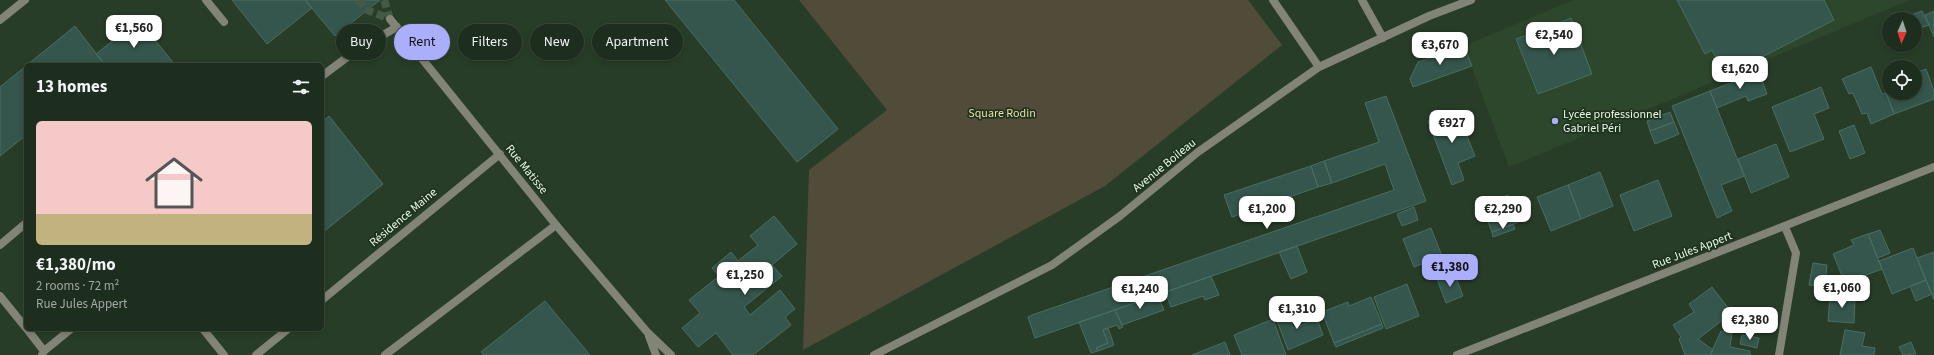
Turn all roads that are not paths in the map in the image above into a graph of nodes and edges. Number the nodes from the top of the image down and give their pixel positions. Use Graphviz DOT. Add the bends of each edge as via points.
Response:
graph roads {
  1 [pos="25,0"];
  2 [pos="206,0"];
  3 [pos="1273,0"];
  4 [pos="1362,0"];
  5 [pos="1471,0"];
  6 [pos="390,19"];
  7 [pos="0,20"];
  8 [pos="224,22"];
  9 [pos="394,24"];
  10 [pos="394,29"];
  11 [pos="1383,38"];
  12 [pos="424,60"];
  13 [pos="1319,67"];
  14 [pos="324,74"];
  15 [pos="500,154"];
  16 [pos="1934,167"];
  17 [pos="24,225"];
  18 [pos="556,225"];
  19 [pos="1785,227"];
  20 [pos="0,245"];
  21 [pos="0,296"];
  22 [pos="324,298"];
  23 [pos="24,326"];
  24 [pos="27,331"];
  25 [pos="69,331"];
  26 [pos="205,331"];
  27 [pos="286,331"];
  28 [pos="648,333"];
  29 [pos="43,353"];
  30 [pos="224,355"];
  31 [pos="256,355"];
  32 [pos="385,355"];
  33 [pos="656,355"];
  34 [pos="671,355"];
  35 [pos="874,355"];
  36 [pos="1457,355"];
  37 [pos="1779,355"];
  1 -- 7 [label="street"];
  2 -- 8 [label="street"];
  3 -- 13 [label="street"];
  4 -- 11 [label="street"];
  5 -- 11 [label="street, Avenue Boileau"];
  6 -- 9 [label="street, Rue Matisse"];
  10 -- 14 [label="street" via="358,49"];
  11 -- 13 [label="street, Avenue Boileau"];
  12 -- 15 [label="street, Rue Matisse"];
  13 -- 35 [label="street, Avenue Boileau" via="1198,152 1120,216 1052,265"];
  15 -- 18 [label="street, Rue Matisse"];
  15 -- 22 [label="street, Résidence Maine"];
  16 -- 19 [label="street, Rue Jules Appert"];
  17 -- 20 [label="street"];
  18 -- 28 [label="street, Rue Matisse"];
  18 -- 32 [label="street"];
  19 -- 36 [label="street, Rue Jules Appert"];
  19 -- 37 [label="street" via="1796,253"];
  21 -- 23 [label="street"];
  24 -- 29 [label="street"];
  25 -- 29 [label="street"];
  26 -- 30 [label="street"];
  27 -- 31 [label="street"];
  28 -- 33 [label="street"];
  28 -- 34 [label="street"];
}
